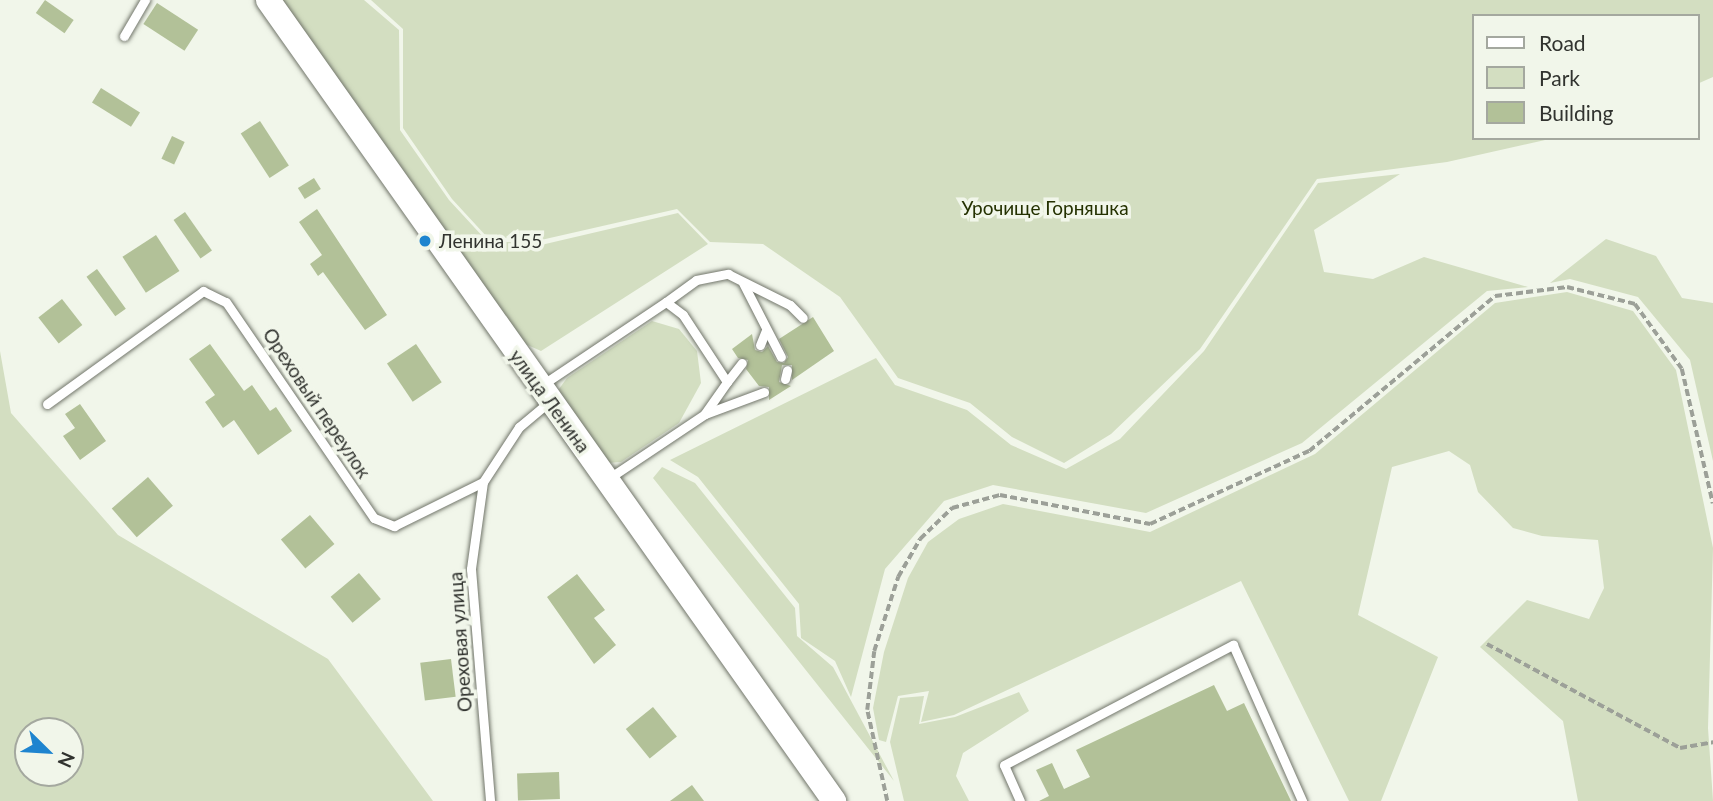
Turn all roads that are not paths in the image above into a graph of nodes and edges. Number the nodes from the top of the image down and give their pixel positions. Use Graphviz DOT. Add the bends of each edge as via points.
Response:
graph roads {
  1 [pos="145,0"];
  2 [pos="268,0"];
  3 [pos="124,36"];
  4 [pos="742,281"];
  5 [pos="666,302"];
  6 [pos="803,318"];
  7 [pos="766,330"];
  8 [pos="760,345"];
  9 [pos="781,357"];
  10 [pos="742,363"];
  11 [pos="727,382"];
  12 [pos="764,393"];
  13 [pos="544,394"];
  14 [pos="47,404"];
  15 [pos="705,414"];
  16 [pos="606,480"];
  17 [pos="483,482"];
  18 [pos="489,801"];
  19 [pos="834,801"];
  20 [pos="1020,801"];
  21 [pos="1302,801"];
  1 -- 3 [label="lane"];
  2 -- 13 [label="main road, улица Ленина"];
  4 -- 5 [label="lane" via="714,274 696,280"];
  4 -- 6 [label="lane" via="790,304"];
  4 -- 7 [label="lane"];
  5 -- 11 [label="lane" via="683,315"];
  5 -- 13 [label="lane"];
  7 -- 8 [label="lane"];
  7 -- 9 [label="lane"];
  10 -- 11 [label="lane"];
  11 -- 15 [label="lane"];
  12 -- 15 [label="lane"];
  13 -- 16 [label="main road, улица Ленина"];
  13 -- 17 [label="lane"];
  14 -- 17 [label="lane, Ореховый переулок" via="203,291 226,302 374,518 394,526"];
  15 -- 16 [label="lane"];
  16 -- 19 [label="main road, улица Ленина"];
  17 -- 18 [label="lane, Ореховая улица" via="471,569"];
  20 -- 21 [label="lane" via="1004,765 1233,645"];
}
